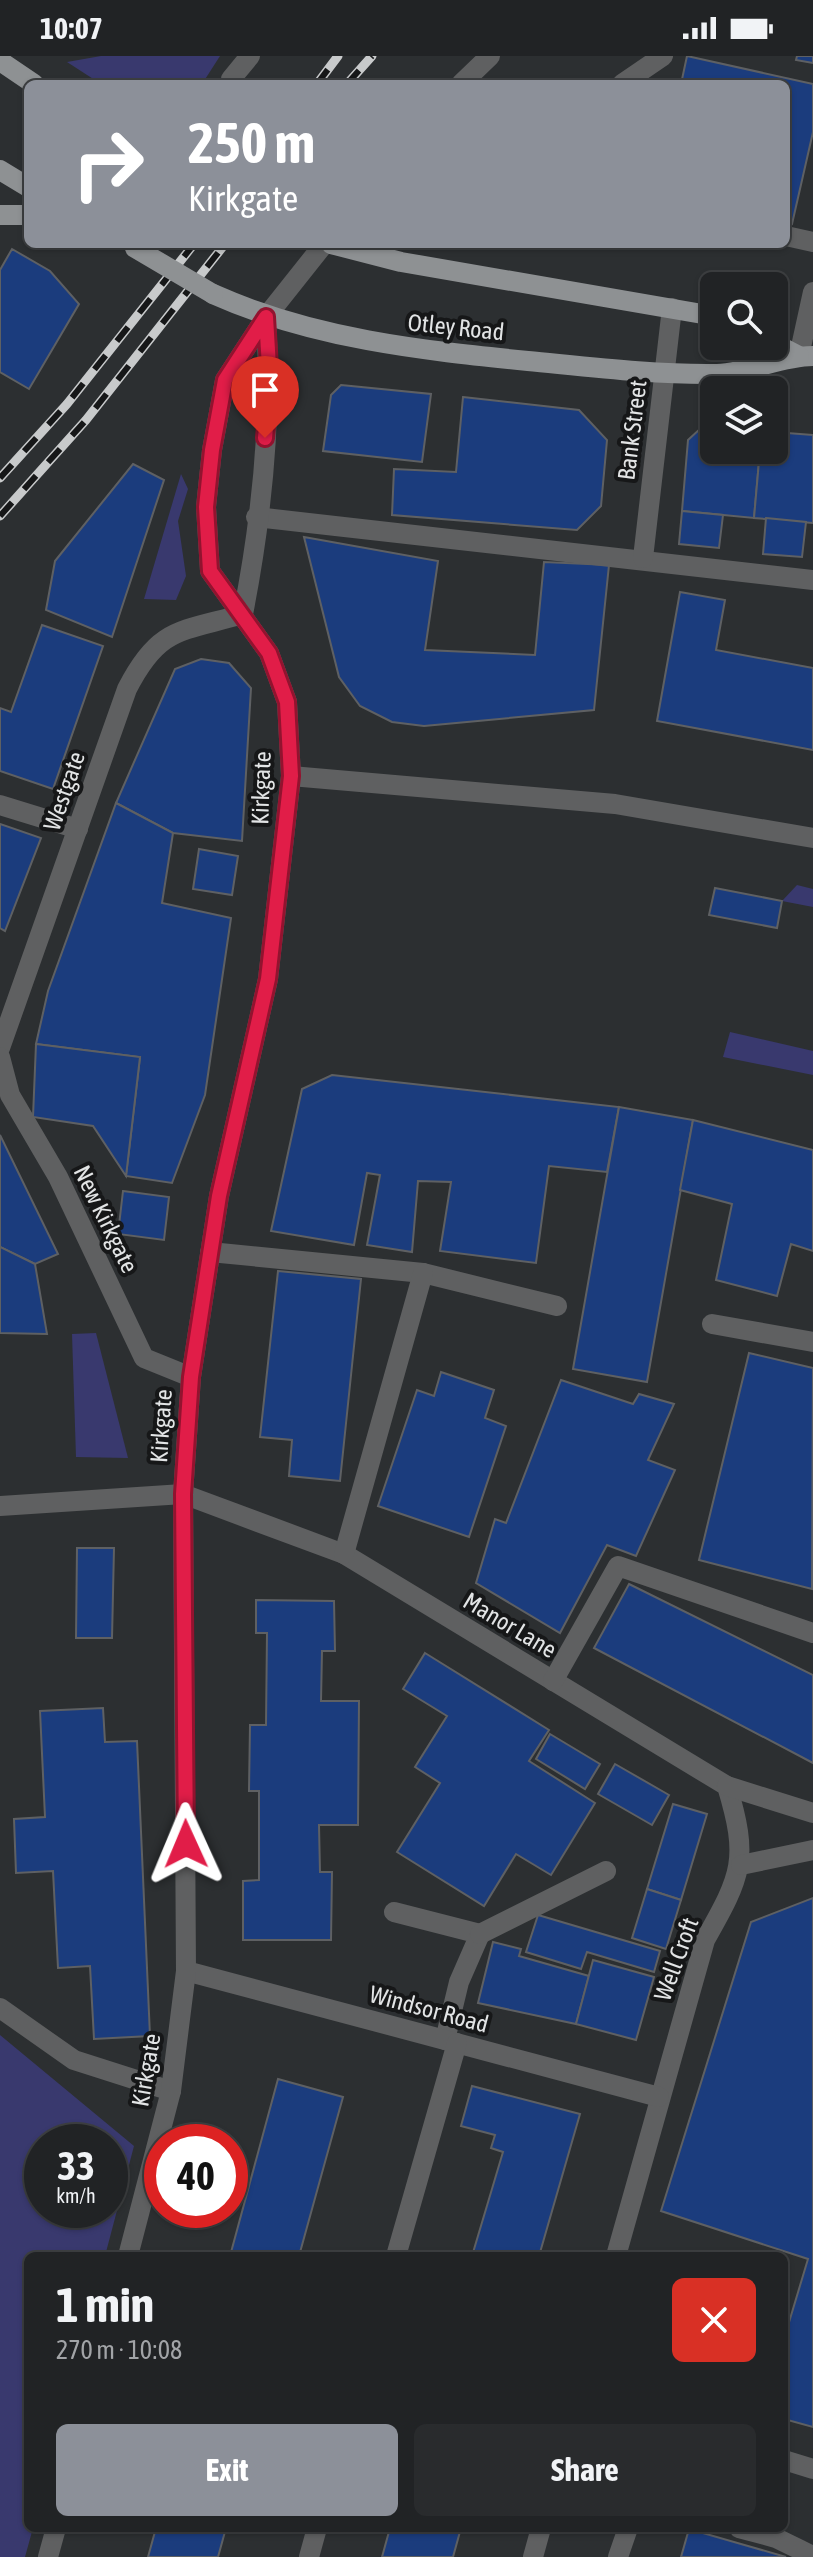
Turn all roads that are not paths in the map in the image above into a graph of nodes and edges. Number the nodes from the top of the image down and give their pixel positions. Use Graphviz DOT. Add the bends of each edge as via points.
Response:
graph roads {
  1 [pos="250,56"];
  2 [pos="490,56"];
  3 [pos="663,56"];
  4 [pos="0,61"];
  5 [pos="231,79"];
  6 [pos="28,80"];
  7 [pos="465,80"];
  8 [pos="628,80"];
  9 [pos="0,170"];
  10 [pos="24,185"];
  11 [pos="0,215"];
  12 [pos="24,215"];
  13 [pos="790,237"];
  14 [pos="813,242"];
  15 [pos="134,248"];
  16 [pos="321,248"];
  17 [pos="347,248"];
  18 [pos="813,292"];
  19 [pos="672,308"];
  20 [pos="700,313"];
  21 [pos="266,317"];
  22 [pos="806,356"];
  23 [pos="665,371"];
  24 [pos="256,517"];
  25 [pos="643,558"];
  26 [pos="813,580"];
  27 [pos="243,614"];
  28 [pos="291,776"];
  29 [pos="0,805"];
  30 [pos="78,829"];
  31 [pos="813,838"];
  32 [pos="0,1048"];
  33 [pos="0,1057"];
  34 [pos="210,1252"];
  35 [pos="423,1273"];
  36 [pos="557,1306"];
  37 [pos="712,1324"];
  38 [pos="813,1342"];
  39 [pos="191,1377"];
  40 [pos="183,1494"];
  41 [pos="0,1506"];
  42 [pos="344,1554"];
  43 [pos="813,1633"];
  44 [pos="553,1681"];
  45 [pos="727,1786"];
  46 [pos="813,1813"];
  47 [pos="813,1850"];
  48 [pos="741,1865"];
  49 [pos="606,1871"];
  50 [pos="394,1912"];
  51 [pos="480,1934"];
  52 [pos="186,1971"];
  53 [pos="0,2008"];
  54 [pos="451,2042"];
  55 [pos="171,2091"];
  56 [pos="659,2097"];
  57 [pos="129,2252"];
  58 [pos="397,2252"];
  59 [pos="617,2252"];
  60 [pos="788,2461"];
  61 [pos="813,2469"];
  62 [pos="55,2532"];
  63 [pos="316,2532"];
  64 [pos="540,2532"];
  65 [pos="627,2532"];
  66 [pos="754,2532"];
  67 [pos="813,2556"];
  68 [pos="48,2557"];
  69 [pos="309,2557"];
  70 [pos="533,2557"];
  71 [pos="618,2557"];
  1 -- 5 [label="street"];
  2 -- 7 [label="street"];
  3 -- 8 [label="street"];
  4 -- 6 [label="main road"];
  9 -- 10 [label="main road"];
  11 -- 12 [label="main road"];
  13 -- 14 [label="street"];
  15 -- 21 [label="main road, Otley Road, bridge" via="213,294"];
  16 -- 21 [label="street, Kirkgate"];
  17 -- 19 [label="main road"];
  18 -- 22 [label="street"];
  19 -- 20 [label="main road"];
  19 -- 23 [label="street, Bank Street"];
  21 -- 23 [label="main road, Otley Road" via="388,346"];
  21 -- 24 [label="street" via="270,384"];
  21 -- 27 [label="street, Kirkgate" via="225,380 206,507 210,571"];
  22 -- 23 [label="main road, Otley Road" via="748,371"];
  23 -- 25 [label="street, Bank Street"];
  24 -- 25 [label="street"];
  24 -- 27 [label="street"];
  25 -- 26 [label="street"];
  27 -- 28 [label="street, Kirkgate" via="269,653 287,702"];
  27 -- 30 [label="street, Westgate" via="167,636 144,656 127,689"];
  28 -- 31 [label="street" via="615,804"];
  28 -- 34 [label="street, Kirkgate" via="268,979"];
  29 -- 30 [label="street"];
  30 -- 32 [label="street, Westgate"];
  33 -- 39 [label="street, New Kirkgate" via="10,1095 58,1177 144,1358"];
  34 -- 35 [label="street"];
  34 -- 39 [label="street, Kirkgate"];
  35 -- 36 [label="street"];
  35 -- 42 [label="street"];
  37 -- 38 [label="street"];
  39 -- 40 [label="street, Kirkgate"];
  40 -- 41 [label="street"];
  40 -- 42 [label="street, Manor Lane"];
  40 -- 52 [label="street, Kirkgate"];
  42 -- 44 [label="street, Manor Lane"];
  43 -- 44 [label="street" via="618,1566"];
  44 -- 45 [label="street, Manor Lane"];
  45 -- 46 [label="street"];
  45 -- 48 [label="street" via="739,1828"];
  47 -- 48 [label="street"];
  48 -- 56 [label="street, Well Croft" via="705,1940"];
  49 -- 51 [label="street"];
  50 -- 51 [label="street"];
  51 -- 54 [label="street" via="459,1982"];
  52 -- 54 [label="street, Windsor Road"];
  52 -- 55 [label="street, Kirkgate"];
  53 -- 55 [label="street" via="74,2060"];
  54 -- 56 [label="street, Windsor Road"];
  54 -- 58 [label="street"];
  55 -- 57 [label="street, Kirkgate"];
  56 -- 59 [label="street, Well Croft"];
  60 -- 61 [label="street"];
  62 -- 68 [label="street"];
  63 -- 69 [label="street"];
  64 -- 70 [label="street"];
  65 -- 71 [label="street"];
  66 -- 67 [label="street"];
}
